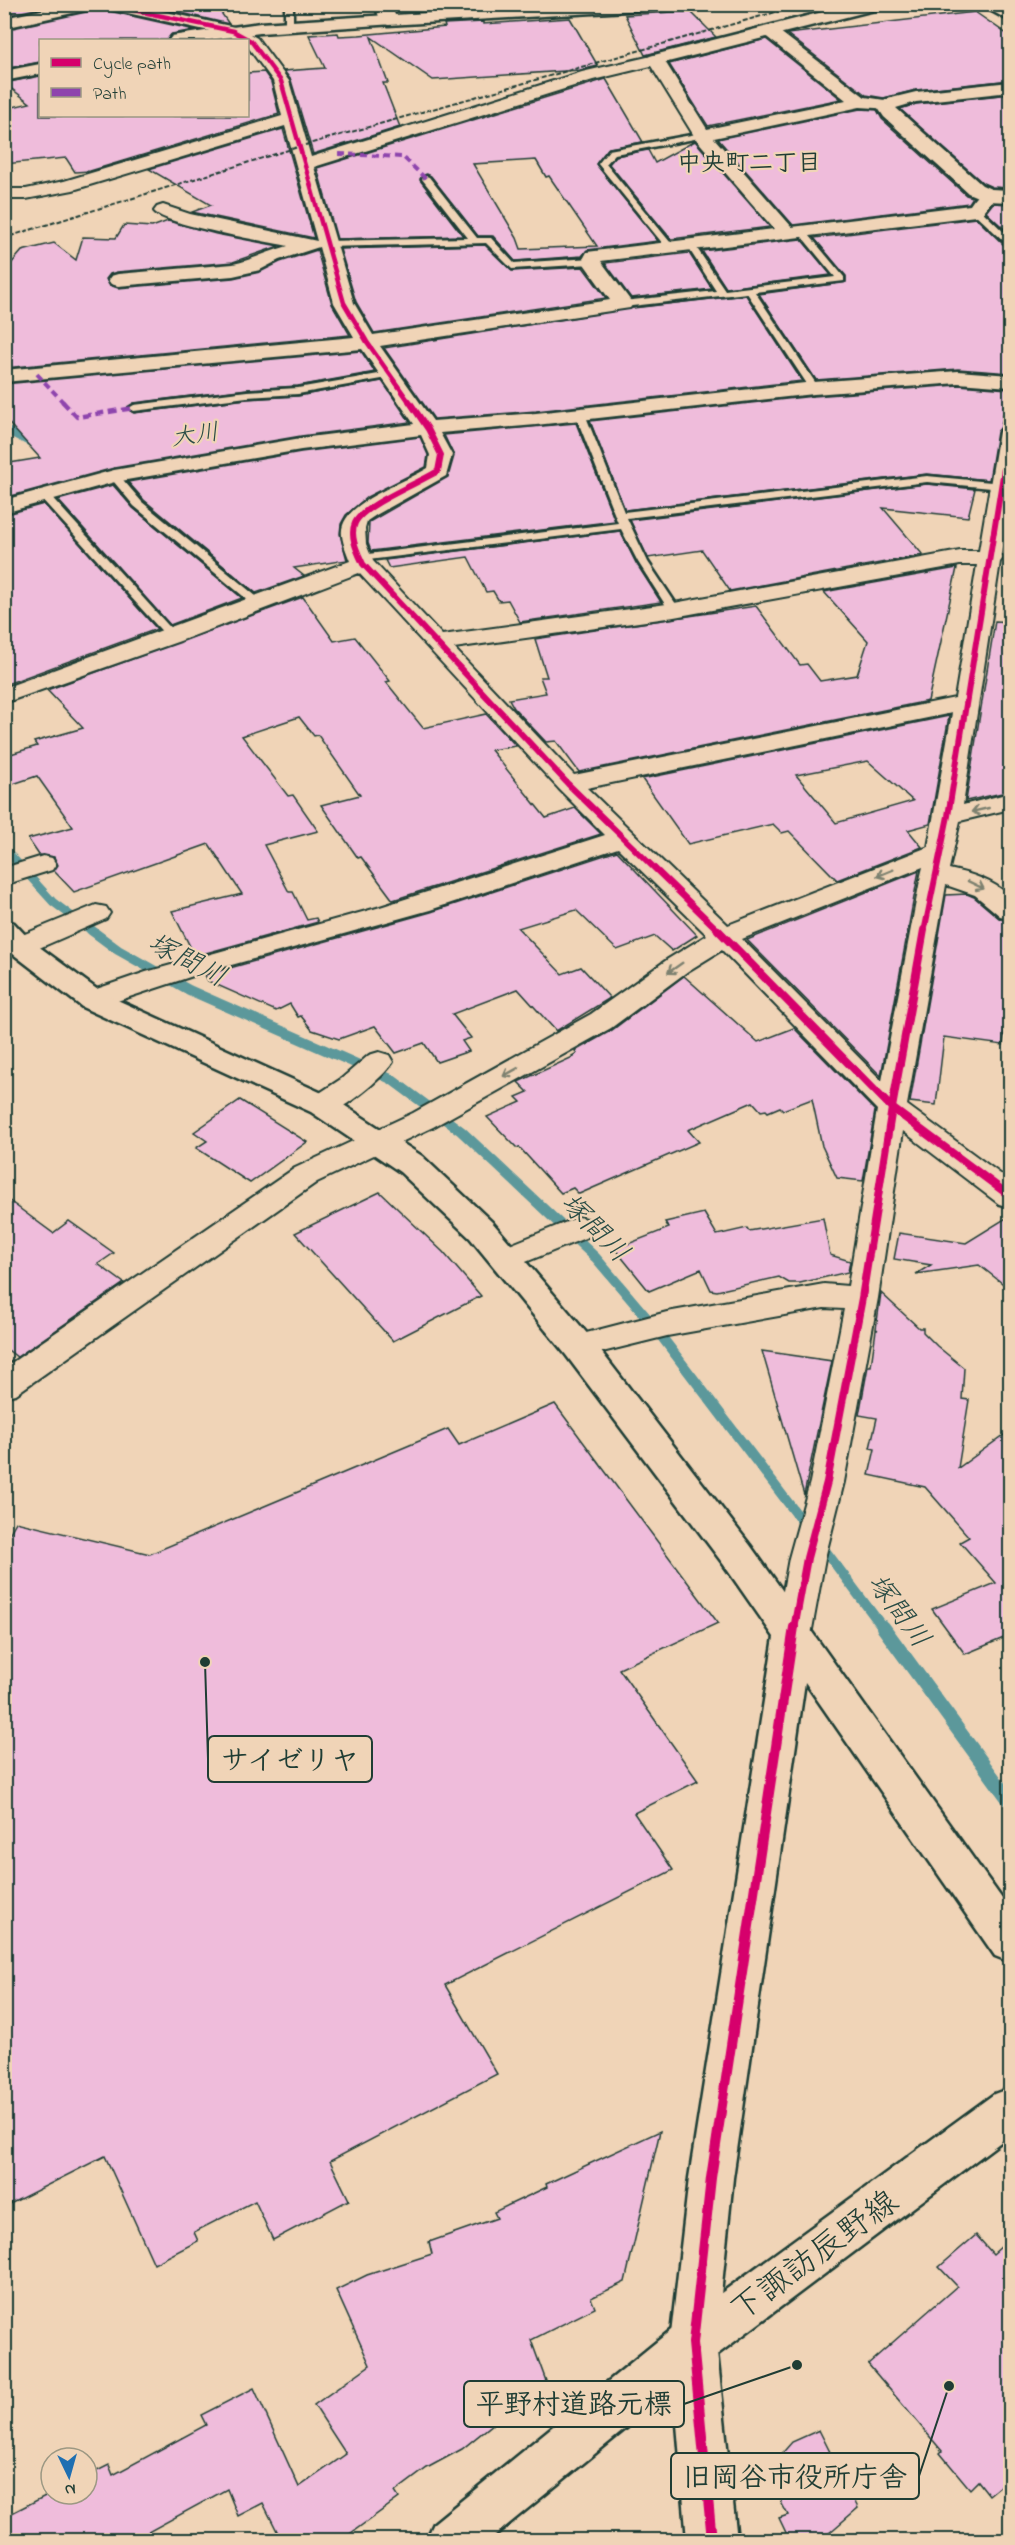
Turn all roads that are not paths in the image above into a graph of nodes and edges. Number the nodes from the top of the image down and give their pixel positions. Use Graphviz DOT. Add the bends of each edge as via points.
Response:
graph roads {
  1 [pos="95,4"];
  2 [pos="105,4"];
  3 [pos="289,4"];
  4 [pos="662,4"];
  5 [pos="876,4"];
  6 [pos="987,4"];
  7 [pos="625,6"];
  8 [pos="385,12"];
  9 [pos="1011,16"];
  10 [pos="4,23"];
  11 [pos="289,26"];
  12 [pos="233,31"];
  13 [pos="769,31"];
  14 [pos="184,39"];
  15 [pos="247,39"];
  16 [pos="249,40"];
  17 [pos="656,60"];
  18 [pos="39,69"];
  19 [pos="4,76"];
  20 [pos="1011,87"];
  21 [pos="860,102"];
  22 [pos="885,105"];
  23 [pos="290,119"];
  24 [pos="702,135"];
  25 [pos="304,165"];
  26 [pos="426,179"];
  27 [pos="4,194"];
  28 [pos="1011,196"];
  29 [pos="982,203"];
  30 [pos="163,211"];
  31 [pos="796,233"];
  32 [pos="475,241"];
  33 [pos="1011,242"];
  34 [pos="318,244"];
  35 [pos="690,246"];
  36 [pos="671,248"];
  37 [pos="591,261"];
  38 [pos="118,280"];
  39 [pos="749,289"];
  40 [pos="721,291"];
  41 [pos="623,304"];
  42 [pos="368,342"];
  43 [pos="390,375"];
  44 [pos="4,376"];
  45 [pos="1011,381"];
  46 [pos="814,388"];
  47 [pos="134,408"];
  48 [pos="580,414"];
  49 [pos="428,429"];
  50 [pos="1011,432"];
  51 [pos="114,476"];
  52 [pos="1002,486"];
  53 [pos="43,494"];
  54 [pos="4,507"];
  55 [pos="622,520"];
  56 [pos="992,558"];
  57 [pos="361,561"];
  58 [pos="258,603"];
  59 [pos="675,610"];
  60 [pos="172,636"];
  61 [pos="438,643"];
  62 [pos="4,696"];
  63 [pos="966,703"];
  64 [pos="568,784"];
  65 [pos="1011,801"];
  66 [pos="948,816"];
  67 [pos="621,838"];
  68 [pos="937,863"];
  69 [pos="43,864"];
  70 [pos="4,877"];
  71 [pos="1011,910"];
  72 [pos="96,913"];
  73 [pos="724,936"];
  74 [pos="12,937"];
  75 [pos="92,1000"];
  76 [pos="379,1062"];
  77 [pos="322,1105"];
  78 [pos="892,1108"];
  79 [pos="377,1141"];
  80 [pos="1011,1196"];
  81 [pos="579,1228"];
  82 [pos="506,1259"];
  83 [pos="862,1298"];
  84 [pos="578,1346"];
  85 [pos="4,1385"];
  86 [pos="793,1635"];
  87 [pos="1011,1943"];
  88 [pos="1011,2109"];
  89 [pos="693,2343"];
  90 [pos="451,2541"];
  91 [pos="712,2541"];
  1 -- 10 [label="street"];
  2 -- 12 [label="street"];
  3 -- 11 [label="lane"];
  4 -- 7 [label="street"];
  5 -- 13 [label="street"];
  6 -- 9 [label="street"];
  7 -- 8 [label="street"];
  8 -- 11 [label="street"];
  11 -- 12 [label="street"];
  12 -- 14 [label="street"];
  12 -- 15 [label="street"];
  13 -- 17 [label="street"];
  13 -- 21 [label="street"];
  16 -- 23 [label="street" via="281,81"];
  17 -- 24 [label="street"];
  17 -- 25 [label="street" via="588,76"];
  18 -- 19 [label="street"];
  20 -- 22 [label="street" via="916,97"];
  21 -- 22 [label="street"];
  21 -- 24 [label="street"];
  22 -- 29 [label="street" via="975,189"];
  23 -- 25 [label="street"];
  23 -- 27 [label="street" via="67,186"];
  24 -- 31 [label="street"];
  24 -- 36 [label="lane" via="612,152 602,164"];
  25 -- 34 [label="street"];
  26 -- 32 [label="lane"];
  28 -- 29 [label="street"];
  29 -- 31 [label="street"];
  29 -- 33 [label="lane"];
  30 -- 34 [label="street" via="185,219"];
  31 -- 35 [label="street"];
  31 -- 39 [label="lane" via="841,279"];
  32 -- 34 [label="lane"];
  32 -- 37 [label="lane" via="488,240 512,267"];
  34 -- 38 [label="street" via="233,270"];
  34 -- 42 [label="street" via="344,303"];
  35 -- 36 [label="street"];
  35 -- 40 [label="lane"];
  36 -- 37 [label="street" via="594,256"];
  37 -- 41 [label="street"];
  39 -- 40 [label="lane"];
  39 -- 46 [label="lane"];
  40 -- 41 [label="lane"];
  41 -- 42 [label="street"];
  42 -- 43 [label="street"];
  42 -- 44 [label="street"];
  43 -- 47 [label="lane" via="298,391"];
  43 -- 49 [label="street"];
  45 -- 46 [label="street" via="958,377"];
  46 -- 48 [label="street"];
  48 -- 49 [label="street"];
  48 -- 55 [label="lane"];
  49 -- 51 [label="street" via="301,444"];
  49 -- 57 [label="street" via="441,455 438,471 363,513 354,523 353,535"];
  50 -- 52 [label="street"];
  51 -- 53 [label="street"];
  51 -- 58 [label="lane" via="138,504"];
  52 -- 55 [label="lane" via="927,479"];
  52 -- 56 [label="street"];
  53 -- 54 [label="street"];
  53 -- 60 [label="lane"];
  55 -- 57 [label="lane"];
  55 -- 59 [label="lane" via="643,562"];
  56 -- 59 [label="street" via="960,558"];
  56 -- 63 [label="street"];
  57 -- 58 [label="street"];
  57 -- 61 [label="street"];
  58 -- 60 [label="street"];
  59 -- 61 [label="street"];
  60 -- 62 [label="street"];
  61 -- 64 [label="street"];
  63 -- 64 [label="street"];
  63 -- 66 [label="street"];
  64 -- 67 [label="street"];
  65 -- 66 [label="street, one-way"];
  66 -- 68 [label="street"];
  67 -- 73 [label="street"];
  67 -- 75 [label="street" via="354,924 189,967"];
  68 -- 71 [label="street, one-way" via="994,893"];
  68 -- 73 [label="street, one-way"];
  68 -- 78 [label="street"];
  69 -- 70 [label="street"];
  72 -- 74 [label="street" via="59,929"];
  73 -- 78 [label="street"];
  73 -- 79 [label="street, one-way" via="601,1021 435,1114"];
  74 -- 75 [label="street"];
  75 -- 77 [label="street"];
  76 -- 77 [label="street"];
  77 -- 79 [label="street"];
  78 -- 80 [label="street"];
  78 -- 83 [label="street"];
  79 -- 82 [label="street" via="426,1179"];
  79 -- 85 [label="street" via="306,1175"];
  81 -- 82 [label="street"];
  82 -- 84 [label="street"];
  83 -- 84 [label="street" via="824,1296 667,1324"];
  83 -- 86 [label="street"];
  84 -- 86 [label="street"];
  86 -- 87 [label="street"];
  86 -- 89 [label="street" via="711,2178"];
  88 -- 89 [label="street, 下諏訪辰野線"];
  89 -- 90 [label="street, 下諏訪辰野線"];
  89 -- 91 [label="street"];
}
